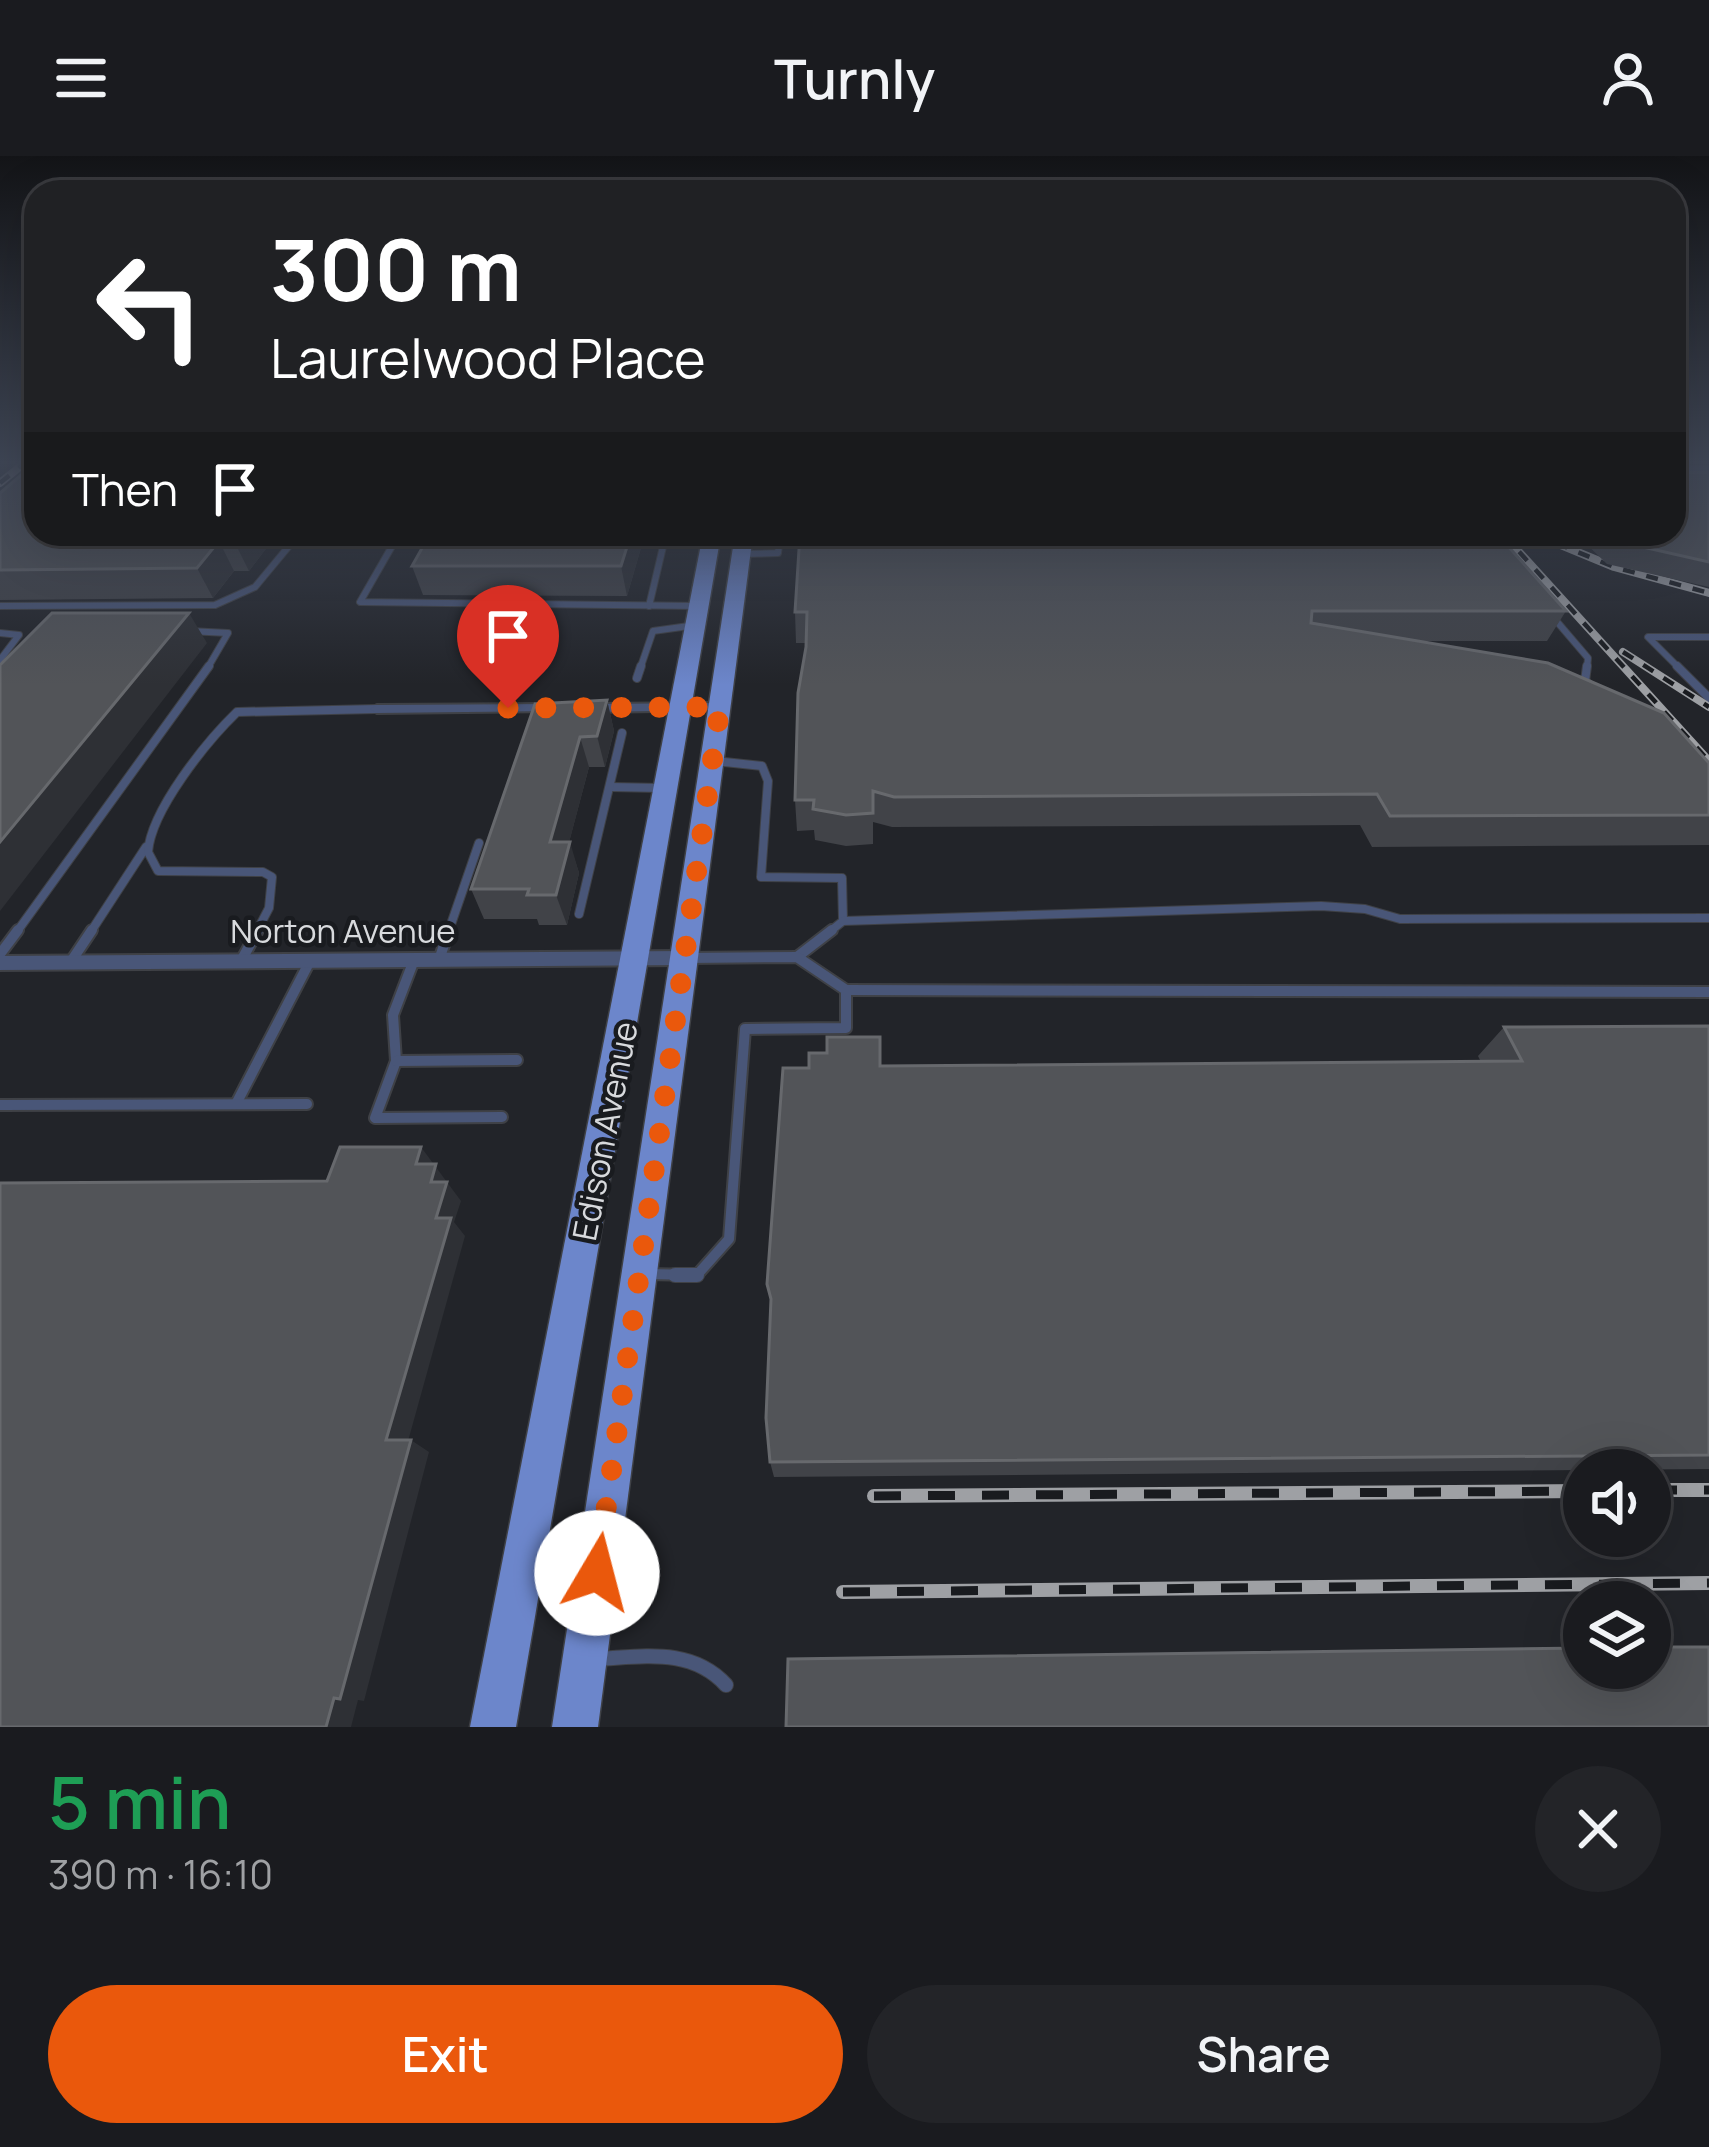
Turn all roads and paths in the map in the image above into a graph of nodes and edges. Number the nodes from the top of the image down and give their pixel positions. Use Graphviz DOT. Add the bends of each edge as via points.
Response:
graph roads {
  1 [pos="289,546"];
  2 [pos="392,546"];
  3 [pos="663,546"];
  4 [pos="711,546"];
  5 [pos="718,546"];
  6 [pos="742,546"];
  7 [pos="750,546"];
  8 [pos="779,546"];
  9 [pos="734,601"];
  10 [pos="1540,601"];
  11 [pos="649,605"];
  12 [pos="0,606"];
  13 [pos="698,615"];
  14 [pos="177,631"];
  15 [pos="0,633"];
  16 [pos="1709,637"];
  17 [pos="0,660"];
  18 [pos="637,678"];
  19 [pos="1603,695"];
  20 [pos="1709,698"];
  21 [pos="682,707"];
  22 [pos="720,707"];
  23 [pos="377,709"];
  24 [pos="622,733"];
  25 [pos="713,761"];
  26 [pos="610,787"];
  27 [pos="667,788"];
  28 [pos="149,842"];
  29 [pos="479,843"];
  30 [pos="579,914"];
  31 [pos="1709,918"];
  32 [pos="843,921"];
  33 [pos="796,957"];
  34 [pos="637,958"];
  35 [pos="686,958"];
  36 [pos="0,959"];
  37 [pos="414,960"];
  38 [pos="439,960"];
  39 [pos="241,961"];
  40 [pos="310,961"];
  41 [pos="70,963"];
  42 [pos="846,990"];
  43 [pos="1709,992"];
  44 [pos="517,1060"];
  45 [pos="395,1061"];
  46 [pos="236,1104"];
  47 [pos="307,1104"];
  48 [pos="0,1105"];
  49 [pos="502,1117"];
  50 [pos="641,1274"];
  51 [pos="585,1659"];
  52 [pos="726,1685"];
  53 [pos="493,1727"];
  54 [pos="575,1727"];
  1 -- 12 [label="lane" via="255,587 215,605"];
  2 -- 11 [label="lane" via="360,602"];
  3 -- 11 [label="lane"];
  4 -- 13 [label="main road, Edison Avenue"];
  5 -- 9 [label="main road" via="718,590"];
  6 -- 9 [label="main road, Edison Avenue"];
  7 -- 8 [label="lane" via="778,553"];
  9 -- 22 [label="main road, Edison Avenue"];
  10 -- 19 [label="lane" via="1588,658 1585,682"];
  11 -- 13 [label="lane"];
  13 -- 18 [label="lane" via="653,631"];
  13 -- 21 [label="main road, Edison Avenue"];
  14 -- 36 [label="lane" via="220,631 228,640"];
  15 -- 17 [label="lane" via="19,635"];
  16 -- 20 [label="lane" via="1648,638"];
  21 -- 22 [label="street"];
  21 -- 23 [label="street"];
  21 -- 27 [label="main road, Edison Avenue"];
  22 -- 25 [label="main road, Edison Avenue"];
  23 -- 28 [label="lane" via="237,712"];
  24 -- 26 [label="lane"];
  25 -- 32 [label="lane" via="762,766 768,781 760,877 842,878"];
  25 -- 35 [label="main road, Edison Avenue"];
  26 -- 27 [label="lane"];
  26 -- 30 [label="lane"];
  27 -- 34 [label="main road, Edison Avenue"];
  28 -- 39 [label="lane" via="149,862 165,874 272,877 269,908"];
  28 -- 41 [label="lane"];
  29 -- 38 [label="lane"];
  31 -- 32 [label="lane" via="1400,919 1322,906"];
  32 -- 33 [label="lane"];
  33 -- 35 [label="lane"];
  33 -- 42 [label="lane"];
  34 -- 35 [label="street, Norton Avenue"];
  34 -- 38 [label="street, Norton Avenue"];
  34 -- 53 [label="main road, Edison Avenue"];
  35 -- 50 [label="main road, Edison Avenue"];
  36 -- 41 [label="street, Norton Avenue"];
  37 -- 38 [label="street, Norton Avenue"];
  37 -- 40 [label="street, Norton Avenue"];
  37 -- 45 [label="lane" via="393,1015"];
  39 -- 40 [label="street, Norton Avenue"];
  39 -- 41 [label="street, Norton Avenue"];
  40 -- 46 [label="lane"];
  42 -- 43 [label="lane"];
  42 -- 50 [label="lane" via="846,1028 746,1029 729,1239 697,1275"];
  44 -- 45 [label="lane"];
  45 -- 49 [label="lane" via="375,1118"];
  46 -- 47 [label="lane"];
  46 -- 48 [label="lane"];
  50 -- 51 [label="main road, Edison Avenue"];
  51 -- 52 [label="lane" via="689,1657 711,1664"];
  51 -- 54 [label="main road, Edison Avenue"];
}
